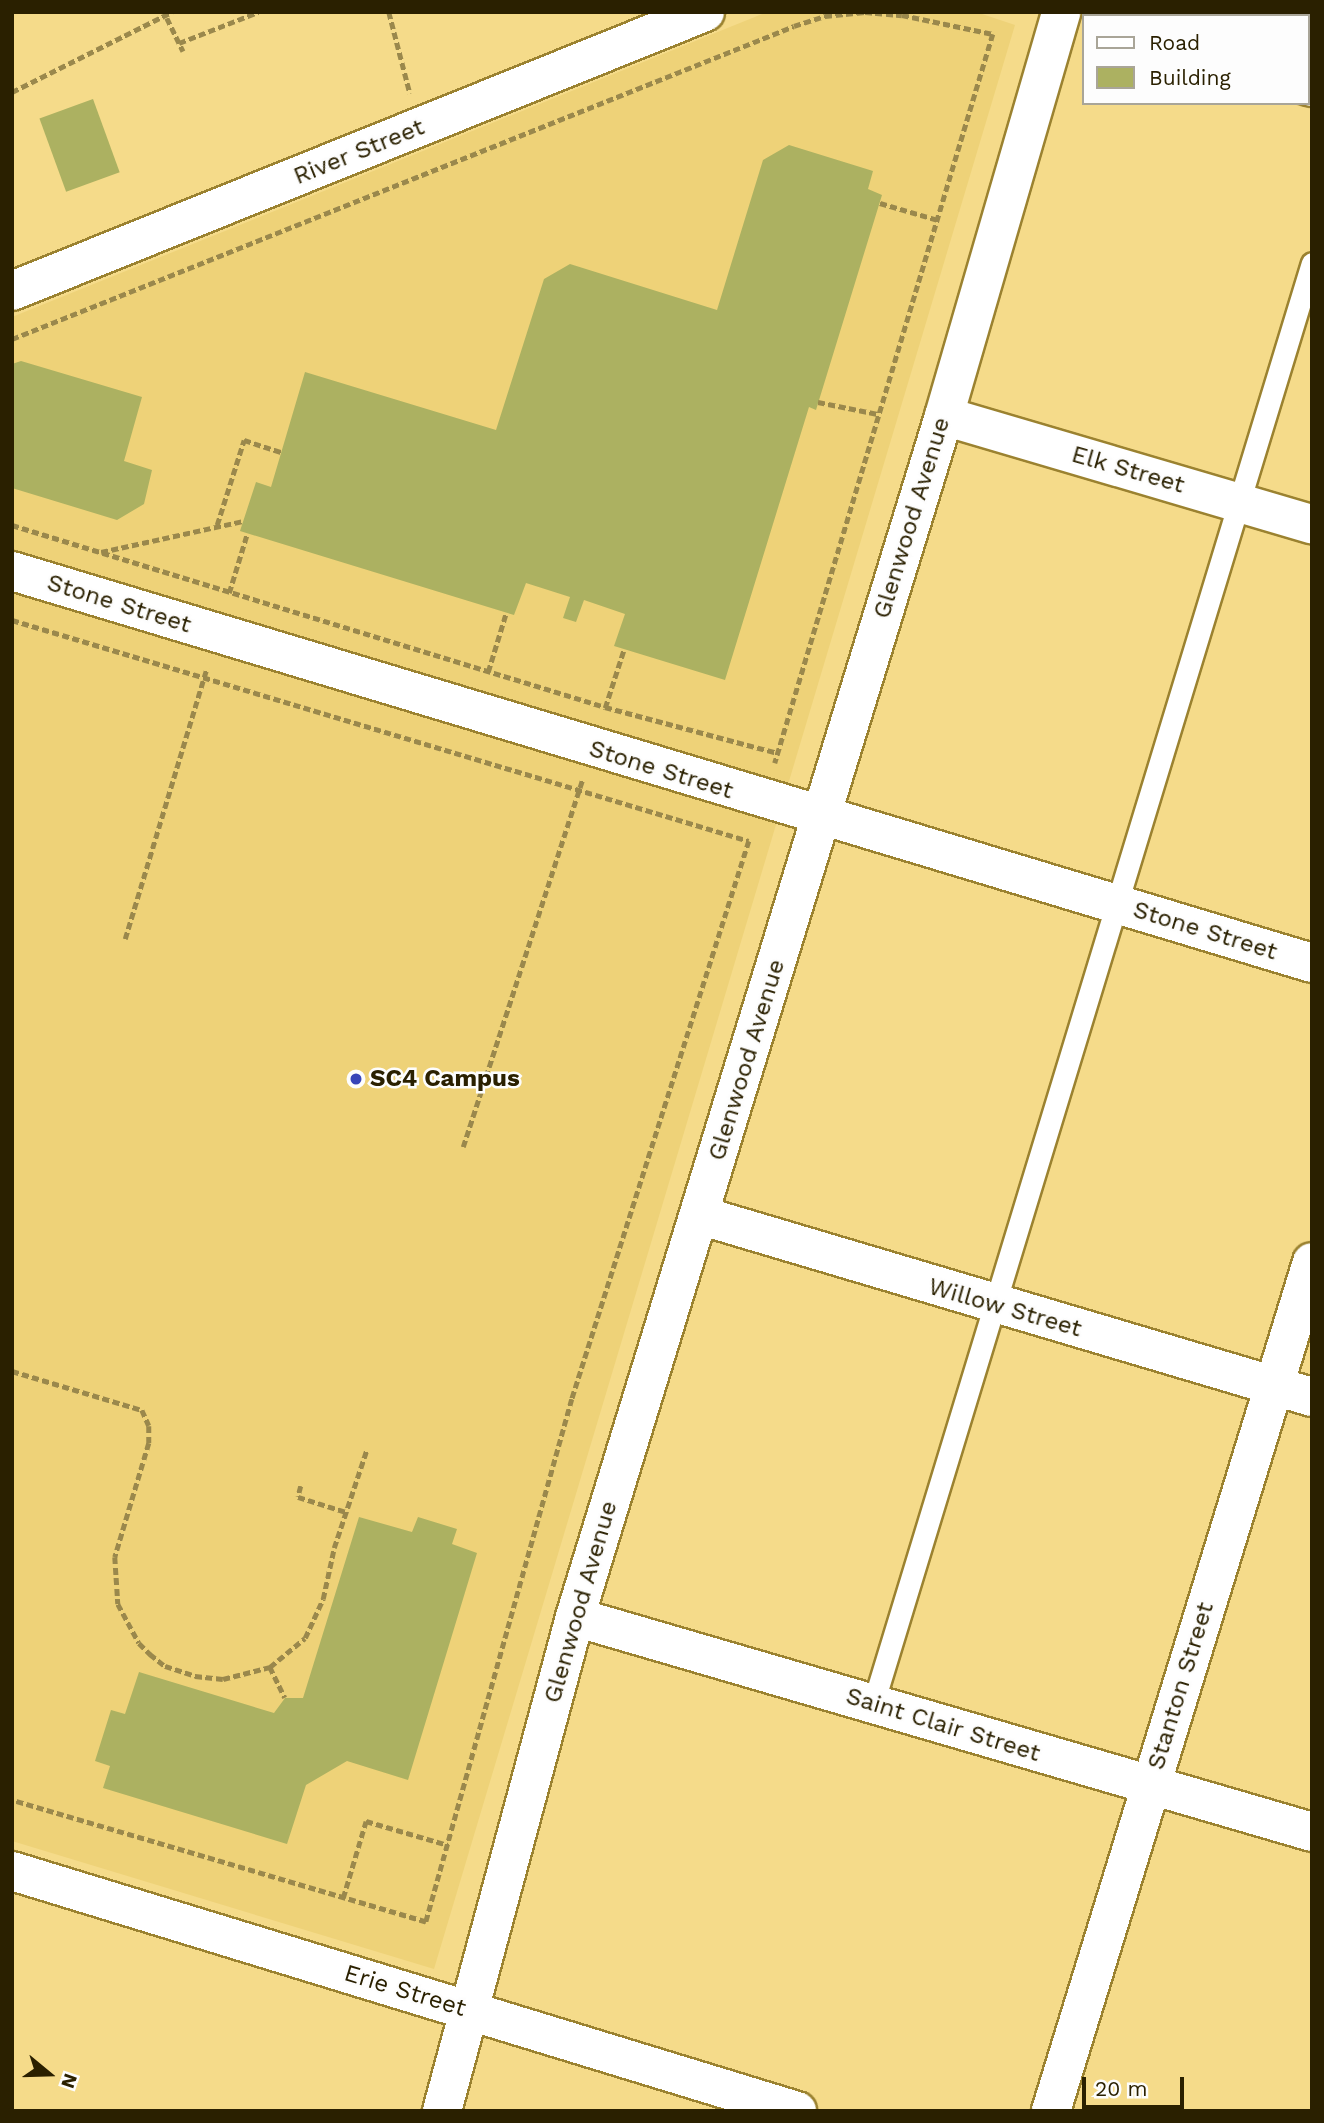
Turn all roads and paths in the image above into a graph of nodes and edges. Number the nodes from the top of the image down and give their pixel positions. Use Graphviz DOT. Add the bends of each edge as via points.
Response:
graph roads {
  1 [pos="172,12"];
  2 [pos="258,12"];
  3 [pos="388,12"];
  4 [pos="705,12"];
  5 [pos="1066,15"];
  6 [pos="167,18"];
  7 [pos="179,43"];
  8 [pos="183,51"];
  9 [pos="12,92"];
  10 [pos="419,128"];
  11 [pos="880,203"];
  12 [pos="937,220"];
  13 [pos="1312,263"];
  14 [pos="12,291"];
  15 [pos="12,339"];
  16 [pos="818,402"];
  17 [pos="878,414"];
  18 [pos="944,416"];
  19 [pos="282,452"];
  20 [pos="1239,502"];
  21 [pos="243,521"];
  22 [pos="1312,523"];
  23 [pos="12,525"];
  24 [pos="217,525"];
  25 [pos="247,534"];
  26 [pos="100,552"];
  27 [pos="12,571"];
  28 [pos="230,592"];
  29 [pos="506,612"];
  30 [pos="12,620"];
  31 [pos="217,634"];
  32 [pos="624,649"];
  33 [pos="488,671"];
  34 [pos="204,678"];
  35 [pos="605,707"];
  36 [pos="476,713"];
  37 [pos="592,748"];
  38 [pos="778,753"];
  39 [pos="578,793"];
  40 [pos="761,800"];
  41 [pos="822,816"];
  42 [pos="750,841"];
  43 [pos="1116,904"];
  44 [pos="125,939"];
  45 [pos="1312,963"];
  46 [pos="463,1147"];
  47 [pos="699,1215"];
  48 [pos="1312,1262"];
  49 [pos="995,1305"];
  50 [pos="12,1371"];
  51 [pos="1275,1386"];
  52 [pos="1312,1397"];
  53 [pos="367,1448"];
  54 [pos="301,1486"];
  55 [pos="346,1512"];
  56 [pos="575,1617"];
  57 [pos="270,1667"];
  58 [pos="285,1698"];
  59 [pos="873,1704"];
  60 [pos="1150,1788"];
  61 [pos="12,1800"];
  62 [pos="1312,1832"];
  63 [pos="448,1845"];
  64 [pos="12,1871"];
  65 [pos="343,1898"];
  66 [pos="469,2010"];
  67 [pos="442,2111"];
  68 [pos="797,2111"];
  69 [pos="1051,2111"];
  1 -- 6 [label="path"];
  2 -- 7 [label="path"];
  3 -- 10 [label="path"];
  4 -- 10 [label="street, River Street"];
  5 -- 18 [label="street, Glenwood Avenue"];
  6 -- 7 [label="path"];
  6 -- 9 [label="path"];
  7 -- 8 [label="path"];
  10 -- 14 [label="street, River Street"];
  11 -- 12 [label="path"];
  12 -- 15 [label="path" via="992,34 902,15 825,16"];
  12 -- 17 [label="path"];
  13 -- 20 [label="lane"];
  16 -- 17 [label="path"];
  17 -- 38 [label="path"];
  18 -- 20 [label="street, Elk Street"];
  18 -- 41 [label="street, Glenwood Avenue"];
  19 -- 24 [label="path" via="244,440"];
  20 -- 22 [label="street, Elk Street"];
  20 -- 43 [label="lane"];
  21 -- 24 [label="path"];
  23 -- 26 [label="path"];
  24 -- 26 [label="path"];
  25 -- 28 [label="path"];
  26 -- 28 [label="path"];
  27 -- 31 [label="street, Stone Street"];
  28 -- 31 [label="path"];
  28 -- 33 [label="path"];
  29 -- 33 [label="path"];
  30 -- 34 [label="path"];
  31 -- 34 [label="path"];
  31 -- 36 [label="street, Stone Street"];
  32 -- 35 [label="path"];
  33 -- 35 [label="path"];
  33 -- 36 [label="path"];
  34 -- 39 [label="path"];
  34 -- 44 [label="path"];
  35 -- 37 [label="path"];
  35 -- 38 [label="path"];
  36 -- 37 [label="street, Stone Street"];
  37 -- 39 [label="path"];
  37 -- 40 [label="street, Stone Street"];
  38 -- 40 [label="path"];
  39 -- 42 [label="path"];
  39 -- 46 [label="path"];
  40 -- 41 [label="street, Stone Street"];
  40 -- 42 [label="path"];
  41 -- 43 [label="street, Stone Street"];
  41 -- 47 [label="street, Glenwood Avenue"];
  42 -- 63 [label="path" via="572,1399"];
  43 -- 45 [label="street, Stone Street"];
  43 -- 49 [label="lane"];
  47 -- 49 [label="street, Willow Street"];
  47 -- 56 [label="street, Glenwood Avenue"];
  48 -- 51 [label="street, Stanton Street"];
  49 -- 51 [label="street, Willow Street"];
  49 -- 59 [label="lane"];
  50 -- 57 [label="path" via="142,1410 149,1426 149,1443 115,1558 114,1577 118,1604 139,1643 165,1666 195,1676 223,1679"];
  51 -- 52 [label="street, Willow Street"];
  51 -- 60 [label="street, Stanton Street"];
  53 -- 55 [label="path"];
  54 -- 55 [label="path" via="298,1497"];
  55 -- 57 [label="path" via="315,1624"];
  56 -- 59 [label="street, Saint Clair Street"];
  56 -- 66 [label="street, Glenwood Avenue"];
  57 -- 58 [label="path"];
  59 -- 60 [label="street, Saint Clair Street"];
  60 -- 62 [label="street, Saint Clair Street" via="1194,1796"];
  60 -- 69 [label="street, Stanton Street"];
  61 -- 65 [label="path"];
  63 -- 65 [label="path" via="366,1821"];
  63 -- 65 [label="path" via="426,1922"];
  64 -- 66 [label="street, Erie Street"];
  66 -- 67 [label="street, Glenwood Avenue"];
  66 -- 68 [label="street, Erie Street"];
}
